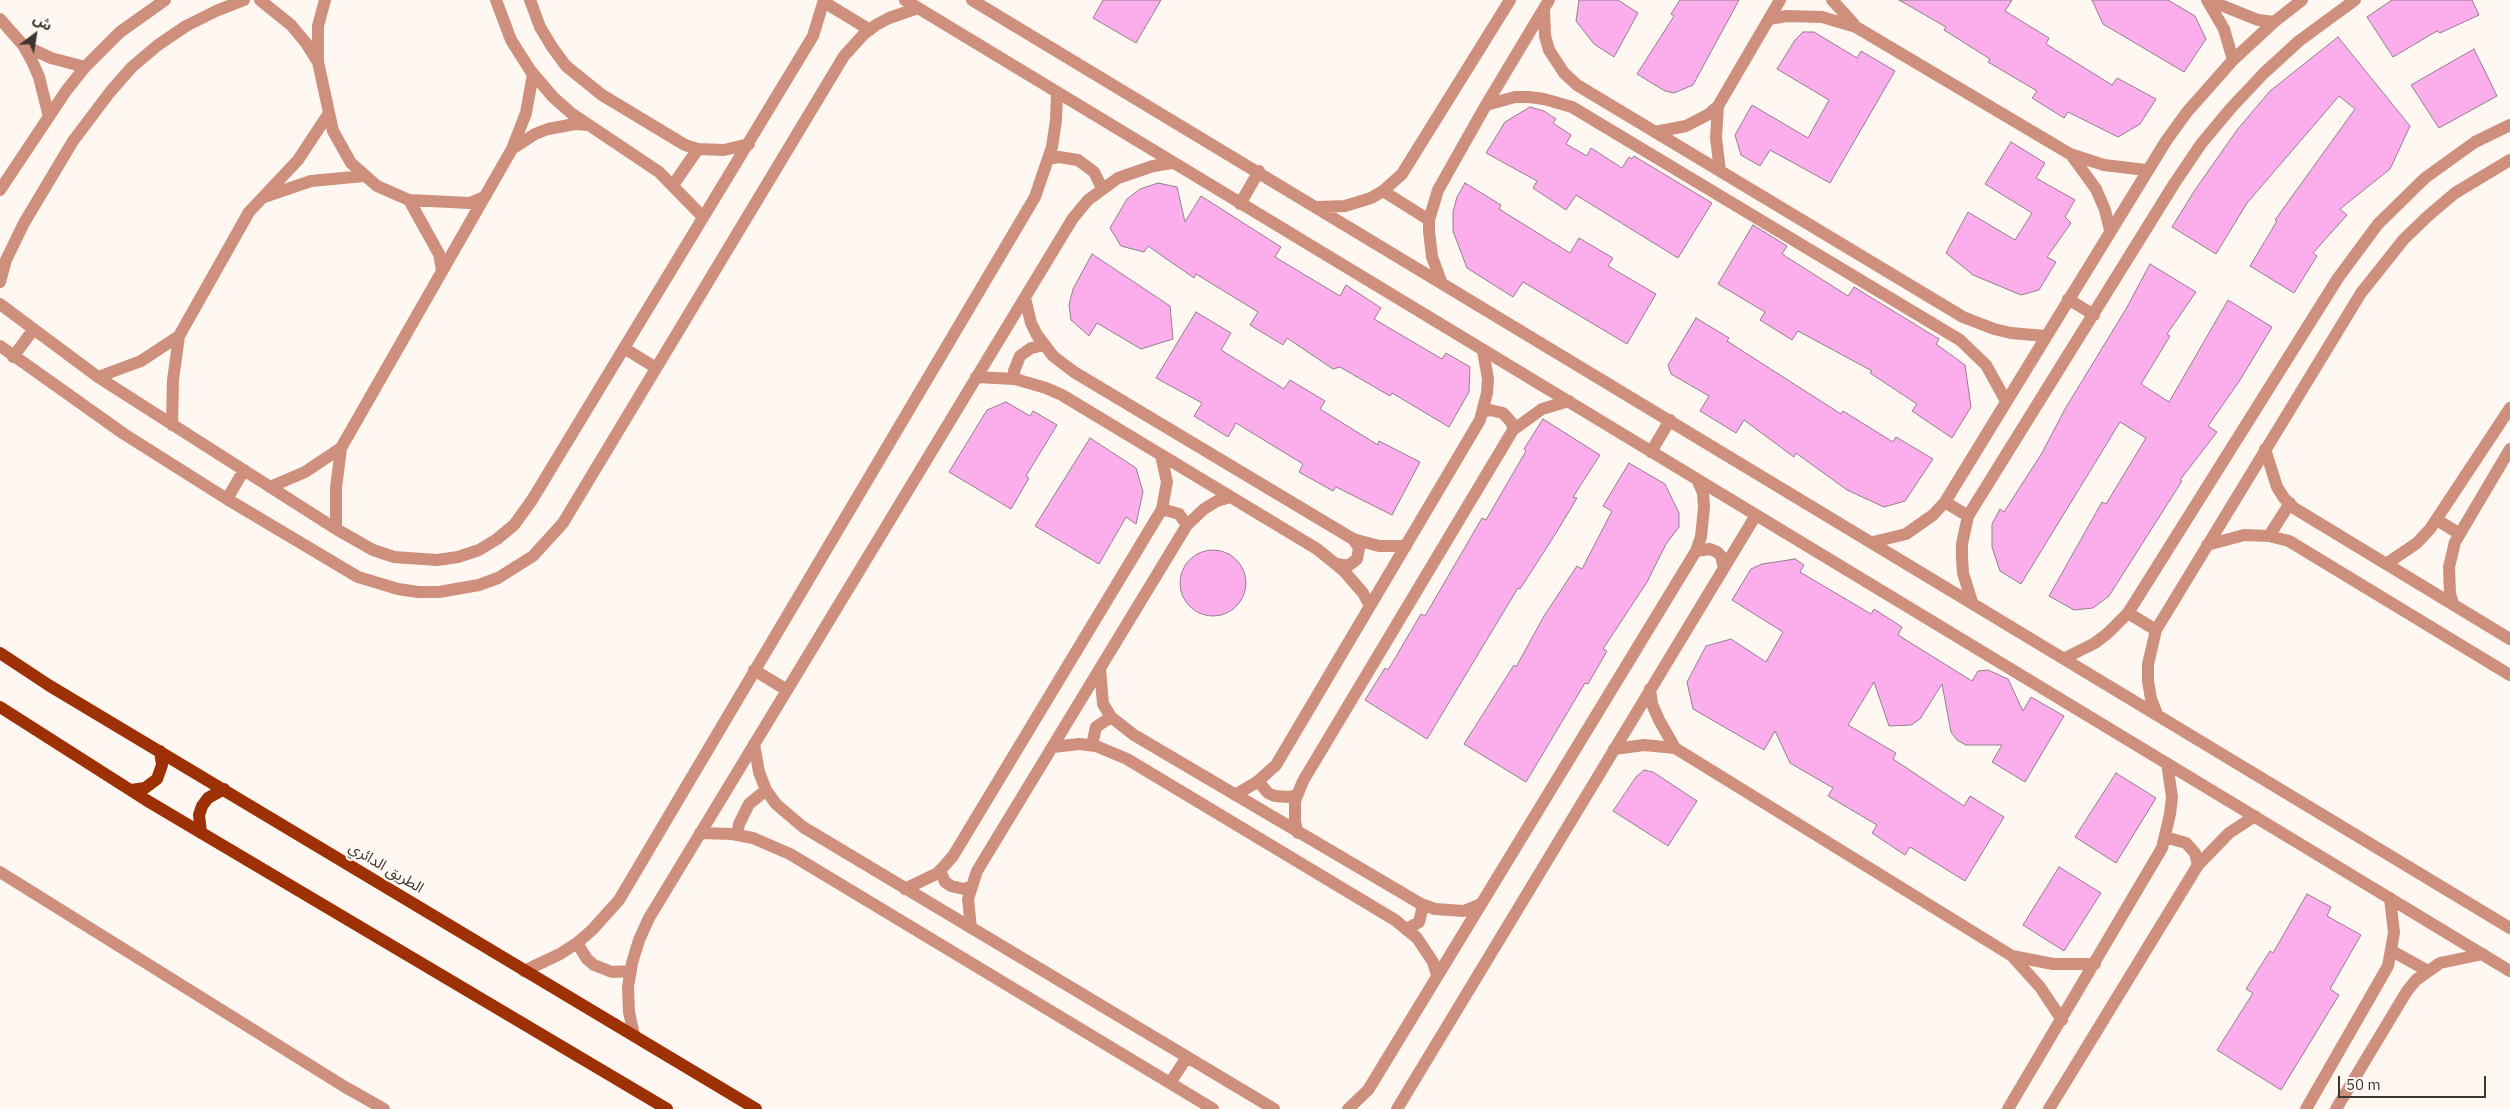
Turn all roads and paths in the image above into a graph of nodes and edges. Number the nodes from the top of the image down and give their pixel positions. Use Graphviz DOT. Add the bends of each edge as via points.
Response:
graph roads {
  1 [pos="165,0"];
  2 [pos="244,0"];
  3 [pos="260,0"];
  4 [pos="325,0"];
  5 [pos="496,0"];
  6 [pos="530,0"];
  7 [pos="905,0"];
  8 [pos="972,0"];
  9 [pos="1510,0"];
  10 [pos="1780,0"];
  11 [pos="1832,0"];
  12 [pos="2208,0"];
  13 [pos="2302,0"];
  14 [pos="2355,0"];
  15 [pos="824,1"];
  16 [pos="214,5"];
  17 [pos="1547,5"];
  18 [pos="918,8"];
  19 [pos="0,19"];
  20 [pos="1769,19"];
  21 [pos="2274,22"];
  22 [pos="1856,27"];
  23 [pos="870,30"];
  24 [pos="23,45"];
  25 [pos="2233,60"];
  26 [pos="318,62"];
  27 [pos="85,67"];
  28 [pos="533,74"];
  29 [pos="1057,94"];
  30 [pos="1486,105"];
  31 [pos="1718,106"];
  32 [pos="329,113"];
  33 [pos="49,117"];
  34 [pos="589,125"];
  35 [pos="2510,125"];
  36 [pos="1656,132"];
  37 [pos="749,144"];
  38 [pos="512,149"];
  39 [pos="698,149"];
  40 [pos="2070,154"];
  41 [pos="1048,159"];
  42 [pos="2510,160"];
  43 [pos="1172,163"];
  44 [pos="2146,170"];
  45 [pos="1259,171"];
  46 [pos="1720,171"];
  47 [pos="364,176"];
  48 [pos="673,185"];
  49 [pos="1102,188"];
  50 [pos="0,190"];
  51 [pos="1383,192"];
  52 [pos="484,197"];
  53 [pos="260,199"];
  54 [pos="409,200"];
  55 [pos="1240,204"];
  56 [pos="1318,206"];
  57 [pos="703,217"];
  58 [pos="1429,220"];
  59 [pos="2110,230"];
  60 [pos="3,257"];
  61 [pos="442,270"];
  62 [pos="1441,281"];
  63 [pos="0,282"];
  64 [pos="1024,298"];
  65 [pos="2068,299"];
  66 [pos="0,304"];
  67 [pos="2094,315"];
  68 [pos="33,330"];
  69 [pos="179,336"];
  70 [pos="2045,336"];
  71 [pos="0,346"];
  72 [pos="1045,346"];
  73 [pos="624,348"];
  74 [pos="1483,351"];
  75 [pos="13,356"];
  76 [pos="656,368"];
  77 [pos="98,376"];
  78 [pos="976,377"];
  79 [pos="1015,379"];
  80 [pos="1569,401"];
  81 [pos="2006,401"];
  82 [pos="2510,408"];
  83 [pos="1483,412"];
  84 [pos="1670,420"];
  85 [pos="172,425"];
  86 [pos="1514,430"];
  87 [pos="341,448"];
  88 [pos="2265,449"];
  89 [pos="1651,452"];
  90 [pos="2509,453"];
  91 [pos="1161,455"];
  92 [pos="244,470"];
  93 [pos="1697,480"];
  94 [pos="270,487"];
  95 [pos="1230,497"];
  96 [pos="227,499"];
  97 [pos="1944,502"];
  98 [pos="2290,503"];
  99 [pos="1162,509"];
  100 [pos="1756,515"];
  101 [pos="1968,516"];
  102 [pos="2437,520"];
  103 [pos="1187,525"];
  104 [pos="336,529"];
  105 [pos="2460,534"];
  106 [pos="2269,536"];
  107 [pos="1352,539"];
  108 [pos="1873,542"];
  109 [pos="2207,545"];
  110 [pos="1406,546"];
  111 [pos="1696,551"];
  112 [pos="1337,564"];
  113 [pos="2386,564"];
  114 [pos="1724,568"];
  115 [pos="1972,602"];
  116 [pos="2453,604"];
  117 [pos="1370,606"];
  118 [pos="2128,613"];
  119 [pos="2156,630"];
  120 [pos="2510,639"];
  121 [pos="0,653"];
  122 [pos="2065,658"];
  123 [pos="1100,669"];
  124 [pos="754,670"];
  125 [pos="2510,675"];
  126 [pos="1650,689"];
  127 [pos="787,690"];
  128 [pos="0,707"];
  129 [pos="2157,714"];
  130 [pos="1110,717"];
  131 [pos="754,744"];
  132 [pos="1092,745"];
  133 [pos="1052,747"];
  134 [pos="1675,748"];
  135 [pos="1614,749"];
  136 [pos="160,751"];
  137 [pos="2167,763"];
  138 [pos="1258,781"];
  139 [pos="224,789"];
  140 [pos="131,790"];
  141 [pos="766,790"];
  142 [pos="1235,795"];
  143 [pos="1297,795"];
  144 [pos="2255,816"];
  145 [pos="1298,832"];
  146 [pos="202,833"];
  147 [pos="700,833"];
  148 [pos="737,835"];
  149 [pos="2165,839"];
  150 [pos="2198,865"];
  151 [pos="940,870"];
  152 [pos="0,872"];
  153 [pos="970,887"];
  154 [pos="905,889"];
  155 [pos="2390,898"];
  156 [pos="1421,904"];
  157 [pos="1481,904"];
  158 [pos="971,928"];
  159 [pos="2510,928"];
  160 [pos="1407,929"];
  161 [pos="577,942"];
  162 [pos="2392,951"];
  163 [pos="2483,954"];
  164 [pos="2012,956"];
  165 [pos="2095,964"];
  166 [pos="524,971"];
  167 [pos="630,971"];
  168 [pos="2428,971"];
  169 [pos="2510,971"];
  170 [pos="1438,975"];
  171 [pos="2062,1020"];
  172 [pos="634,1035"];
  173 [pos="1187,1057"];
  174 [pos="1170,1083"];
  175 [pos="2340,1105"];
  176 [pos="384,1109"];
  177 [pos="667,1109"];
  178 [pos="756,1109"];
  179 [pos="1213,1109"];
  180 [pos="1274,1109"];
  181 [pos="1348,1109"];
  182 [pos="1397,1109"];
  183 [pos="2008,1109"];
  184 [pos="2049,1109"];
  185 [pos="2306,1109"];
  1 -- 27 [label="street" via="120,32"];
  2 -- 16 [label="street"];
  3 -- 26 [label="street" via="291,26"];
  4 -- 26 [label="street" via="318,26"];
  5 -- 28 [label="street" via="511,40"];
  6 -- 39 [label="street" via="552,47 584,82 673,139"];
  7 -- 18 [label="street"];
  8 -- 45 [label="street"];
  9 -- 51 [label="street" via="1410,163"];
  10 -- 20 [label="street"];
  11 -- 22 [label="street"];
  12 -- 21 [label="street" via="2258,20"];
  12 -- 25 [label="street" via="2224,29"];
  13 -- 21 [label="street"];
  14 -- 67 [label="street" via="2299,41 2264,73 2201,144"];
  15 -- 23 [label="street"];
  15 -- 37 [label="street" via="813,36"];
  16 -- 60 [label="street" via="158,45 110,92 73,141"];
  17 -- 30 [label="street"];
  17 -- 36 [label="street" via="1545,36 1564,72 1577,85"];
  18 -- 23 [label="street" via="888,18"];
  18 -- 29 [label="street"];
  19 -- 24 [label="street"];
  20 -- 22 [label="street" via="1822,17"];
  20 -- 31 [label="street"];
  21 -- 25 [label="street"];
  22 -- 40 [label="street"];
  23 -- 76 [label="street" via="844,56"];
  24 -- 27 [label="street" via="51,58"];
  24 -- 33 [label="street" via="39,77"];
  25 -- 44 [label="street" via="2187,112"];
  26 -- 32 [label="street"];
  27 -- 33 [label="street"];
  28 -- 34 [label="street" via="553,97"];
  28 -- 38 [label="street" via="526,113"];
  29 -- 41 [label="street" via="1056,120"];
  29 -- 43 [label="street"];
  30 -- 58 [label="street" via="1444,179"];
  30 -- 81 [label="street" via="1529,97 1572,107 1960,340 1986,366"];
  31 -- 36 [label="street" via="1686,126"];
  31 -- 46 [label="street" via="1716,138"];
  32 -- 47 [label="street" via="341,148"];
  32 -- 53 [label="street" via="298,160"];
  33 -- 50 [label="street"];
  34 -- 38 [label="street" via="548,129"];
  34 -- 48 [label="street"];
  35 -- 118 [label="street" via="2475,142 2425,178 2378,224 2357,250"];
  36 -- 46 [label="street"];
  37 -- 39 [label="street" via="724,150"];
  37 -- 57 [label="street"];
  38 -- 52 [label="street"];
  39 -- 48 [label="street"];
  40 -- 44 [label="street" via="2104,165"];
  40 -- 59 [label="street" via="2096,190"];
  41 -- 49 [label="street" via="1078,160 1094,172"];
  41 -- 124 [label="street" via="1035,198"];
  42 -- 88 [label="street" via="2455,193 2404,239 2381,265 2360,293"];
  43 -- 49 [label="street" via="1136,171"];
  43 -- 55 [label="street"];
  44 -- 59 [label="street"];
  45 -- 55 [label="street"];
  45 -- 56 [label="street"];
  46 -- 70 [label="street" via="1963,317 2011,333"];
  47 -- 53 [label="street" via="311,182"];
  47 -- 54 [label="street" via="377,186"];
  48 -- 57 [label="street"];
  49 -- 64 [label="street" via="1073,218"];
  51 -- 56 [label="street" via="1359,203 1332,208"];
  51 -- 58 [label="street"];
  52 -- 54 [label="street" via="470,203"];
  52 -- 61 [label="street"];
  53 -- 69 [label="street" via="239,228"];
  54 -- 61 [label="street" via="439,254"];
  55 -- 74 [label="street"];
  56 -- 62 [label="street"];
  57 -- 73 [label="street"];
  58 -- 62 [label="street" via="1432,257"];
  59 -- 65 [label="street"];
  60 -- 63 [label="street"];
  61 -- 87 [label="street"];
  62 -- 84 [label="street"];
  64 -- 72 [label="street" via="1031,323"];
  64 -- 78 [label="street"];
  65 -- 67 [label="street"];
  65 -- 70 [label="street"];
  66 -- 68 [label="street"];
  67 -- 101 [label="street"];
  68 -- 75 [label="street"];
  68 -- 77 [label="street"];
  69 -- 77 [label="street" via="141,361"];
  69 -- 85 [label="street" via="173,380"];
  70 -- 81 [label="street"];
  71 -- 75 [label="street"];
  72 -- 79 [label="street" via="1031,348 1020,356 1014,371"];
  72 -- 107 [label="street" via="1074,372"];
  73 -- 76 [label="street"];
  73 -- 104 [label="street" via="532,500 514,525 498,539 458,557 416,560 373,550"];
  74 -- 80 [label="street"];
  74 -- 83 [label="street" via="1488,379"];
  75 -- 96 [label="street" via="124,434"];
  76 -- 96 [label="street" via="556,534 516,568 479,585 439,592 378,584 336,565"];
  77 -- 85 [label="street"];
  78 -- 79 [label="street"];
  78 -- 127 [label="street"];
  79 -- 91 [label="street" via="1062,395"];
  80 -- 86 [label="street" via="1542,409"];
  80 -- 89 [label="street"];
  81 -- 97 [label="street"];
  82 -- 102 [label="street"];
  83 -- 86 [label="street" via="1503,413"];
  83 -- 110 [label="street"];
  84 -- 89 [label="street"];
  84 -- 108 [label="street"];
  85 -- 92 [label="street"];
  86 -- 143 [label="street"];
  87 -- 94 [label="street" via="305,472"];
  87 -- 104 [label="street" via="336,488"];
  88 -- 98 [label="street" via="2272,474"];
  88 -- 109 [label="street"];
  89 -- 93 [label="street"];
  90 -- 105 [label="street"];
  91 -- 95 [label="street"];
  91 -- 99 [label="street" via="1167,482"];
  92 -- 94 [label="street"];
  92 -- 96 [label="street"];
  93 -- 100 [label="street"];
  93 -- 111 [label="street" via="1703,493 1704,522"];
  94 -- 104 [label="street"];
  95 -- 103 [label="street" via="1204,509"];
  95 -- 112 [label="street"];
  97 -- 101 [label="street"];
  97 -- 108 [label="street" via="1933,515 1906,534"];
  98 -- 106 [label="street"];
  98 -- 113 [label="street"];
  99 -- 103 [label="street" via="1179,514"];
  99 -- 151 [label="street" via="953,856"];
  100 -- 114 [label="street"];
  100 -- 137 [label="street"];
  101 -- 115 [label="street" via="1962,558"];
  102 -- 105 [label="street"];
  102 -- 113 [label="street" via="2416,543"];
  103 -- 123 [label="street"];
  105 -- 116 [label="street" via="2449,567"];
  106 -- 109 [label="street" via="2244,535"];
  106 -- 125 [label="street" via="2289,541"];
  107 -- 110 [label="street" via="1379,546"];
  107 -- 112 [label="street" via="1359,548 1357,559 1348,566"];
  108 -- 115 [label="street"];
  109 -- 119 [label="street"];
  110 -- 117 [label="street"];
  111 -- 114 [label="street" via="1710,549 1716,552 1721,556"];
  111 -- 157 [label="street"];
  112 -- 117 [label="street"];
  113 -- 116 [label="street"];
  114 -- 126 [label="street"];
  115 -- 122 [label="street"];
  116 -- 120 [label="street"];
  117 -- 138 [label="street" via="1276,765"];
  118 -- 119 [label="street"];
  118 -- 122 [label="street" via="2108,634"];
  119 -- 129 [label="street" via="2148,672 2151,699"];
  121 -- 136 [label="main road, الطريق الدائري"];
  122 -- 129 [label="street"];
  123 -- 130 [label="street" via="1100,690"];
  123 -- 133 [label="street"];
  124 -- 127 [label="street"];
  124 -- 161 [label="street" via="619,900"];
  126 -- 134 [label="street" via="1652,704"];
  126 -- 135 [label="street"];
  127 -- 131 [label="street"];
  128 -- 140 [label="main road"];
  129 -- 159 [label="street"];
  130 -- 132 [label="street" via="1096,727"];
  130 -- 142 [label="street" via="1134,735"];
  131 -- 141 [label="street"];
  131 -- 147 [label="street"];
  132 -- 133 [label="street"];
  132 -- 160 [label="street" via="1126,759"];
  133 -- 153 [label="street"];
  134 -- 135 [label="street" via="1644,745"];
  134 -- 164 [label="street"];
  135 -- 182 [label="street"];
  136 -- 139 [label="main road, الطريق الدائري"];
  136 -- 140 [label="main road" via="162,765 157,779 145,788"];
  137 -- 144 [label="street"];
  137 -- 149 [label="street" via="2172,797"];
  138 -- 142 [label="street"];
  138 -- 143 [label="street" via="1275,796"];
  139 -- 146 [label="main road" via="208,798 202,806 199,815"];
  139 -- 166 [label="main road, الطريق الدائري"];
  140 -- 146 [label="main road"];
  141 -- 148 [label="street" via="749,804"];
  141 -- 154 [label="street" via="776,804 803,827"];
  142 -- 145 [label="street"];
  143 -- 145 [label="street"];
  144 -- 150 [label="street" via="2218,843"];
  144 -- 155 [label="street"];
  145 -- 156 [label="street"];
  146 -- 177 [label="main road"];
  147 -- 148 [label="street"];
  147 -- 167 [label="street" via="650,918 639,940"];
  148 -- 174 [label="street" via="753,838 790,854"];
  149 -- 150 [label="street" via="2186,843 2195,853"];
  149 -- 165 [label="street" via="2156,861"];
  150 -- 184 [label="street"];
  151 -- 153 [label="street" via="945,882 951,886"];
  151 -- 154 [label="street"];
  152 -- 176 [label="street" via="345,1088"];
  153 -- 158 [label="street" via="968,908"];
  154 -- 158 [label="street"];
  155 -- 162 [label="street" via="2394,933"];
  155 -- 163 [label="street"];
  156 -- 157 [label="street" via="1435,909 1464,911"];
  156 -- 160 [label="street" via="1418,922"];
  157 -- 170 [label="street"];
  158 -- 173 [label="street"];
  160 -- 170 [label="street" via="1426,950"];
  161 -- 166 [label="street"];
  161 -- 167 [label="street" via="594,965 612,972"];
  162 -- 168 [label="street"];
  162 -- 185 [label="street" via="2381,980"];
  163 -- 168 [label="street" via="2455,959"];
  163 -- 169 [label="street"];
  164 -- 165 [label="street" via="2053,964"];
  164 -- 171 [label="street" via="2040,987"];
  165 -- 171 [label="street"];
  166 -- 172 [label="main road, الطريق الدائري"];
  167 -- 172 [label="street" via="629,1012"];
  168 -- 175 [label="street" via="2407,991"];
  170 -- 181 [label="street" via="1368,1090"];
  171 -- 183 [label="street"];
  172 -- 178 [label="main road, الطريق الدائري"];
  173 -- 174 [label="street"];
  173 -- 180 [label="street"];
  174 -- 179 [label="street"];
}
